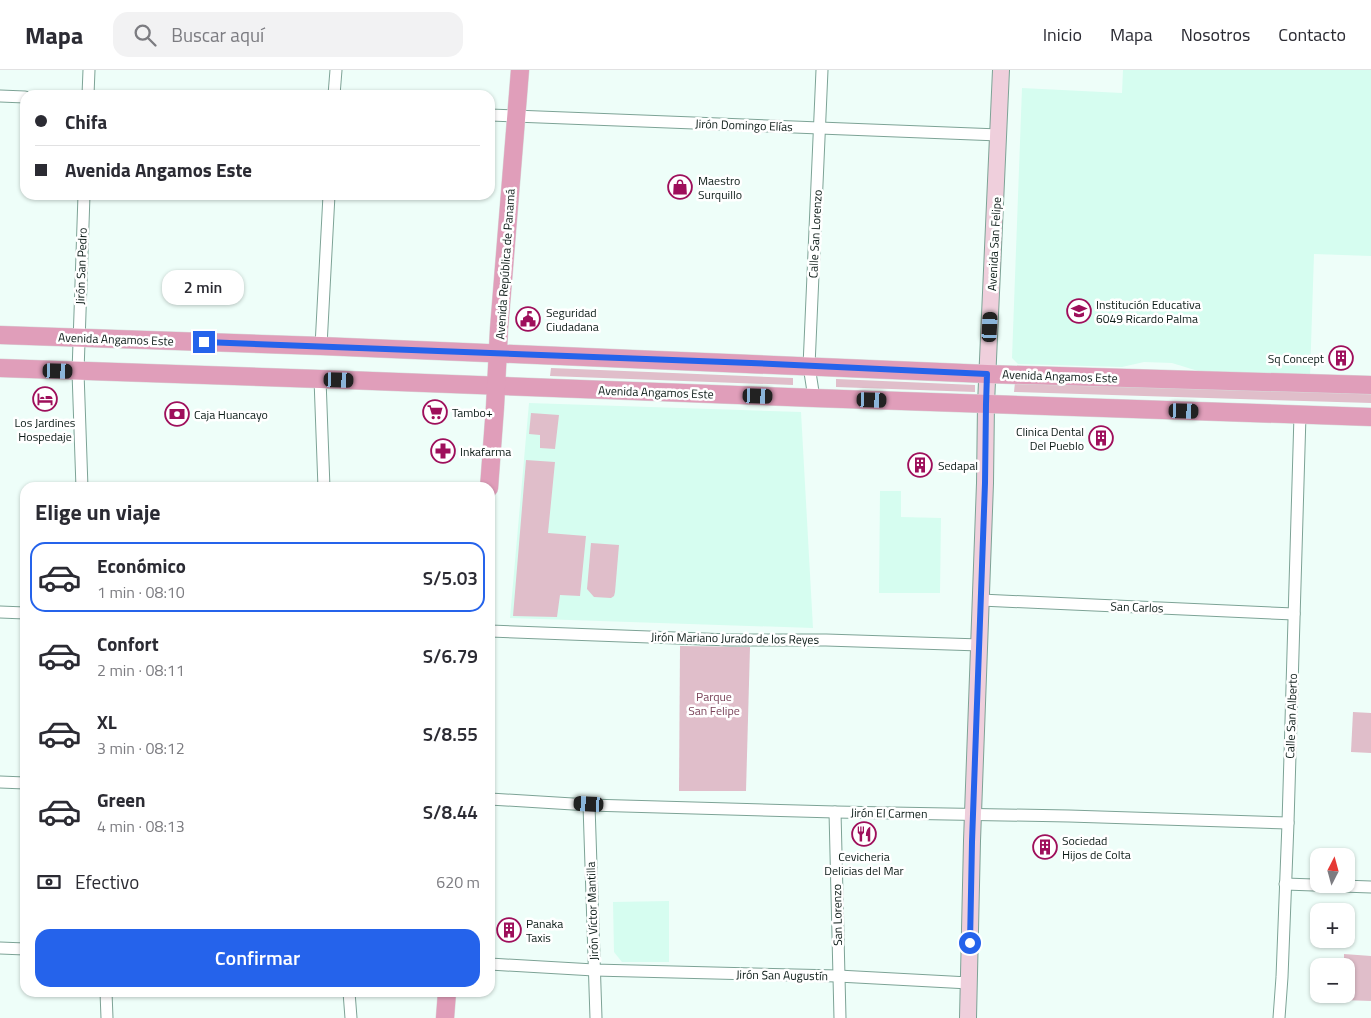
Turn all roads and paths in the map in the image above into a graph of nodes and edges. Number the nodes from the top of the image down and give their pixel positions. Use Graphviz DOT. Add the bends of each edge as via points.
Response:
graph roads {
  1 [pos="89,70"];
  2 [pos="336,70"];
  3 [pos="520,70"];
  4 [pos="822,70"];
  5 [pos="1001,70"];
  6 [pos="88,90"];
  7 [pos="334,90"];
  8 [pos="0,96"];
  9 [pos="20,97"];
  10 [pos="495,115"];
  11 [pos="516,116"];
  12 [pos="820,128"];
  13 [pos="999,135"];
  14 [pos="84,200"];
  15 [pos="329,200"];
  16 [pos="0,335"];
  17 [pos="79,338"];
  18 [pos="321,346"];
  19 [pos="498,353"];
  20 [pos="809,366"];
  21 [pos="0,368"];
  22 [pos="78,372"];
  23 [pos="987,374"];
  24 [pos="320,379"];
  25 [pos="496,386"];
  26 [pos="1371,386"];
  27 [pos="814,398"];
  28 [pos="986,404"];
  29 [pos="1300,415"];
  30 [pos="1371,417"];
  31 [pos="82,482"];
  32 [pos="324,482"];
  33 [pos="489,482"];
  34 [pos="981,600"];
  35 [pos="0,612"];
  36 [pos="20,613"];
  37 [pos="1294,614"];
  38 [pos="495,631"];
  39 [pos="980,645"];
  40 [pos="0,782"];
  41 [pos="20,783"];
  42 [pos="495,799"];
  43 [pos="589,804"];
  44 [pos="834,812"];
  45 [pos="973,814"];
  46 [pos="1288,823"];
  47 [pos="1285,884"];
  48 [pos="1371,887"];
  49 [pos="0,948"];
  50 [pos="20,949"];
  51 [pos="495,964"];
  52 [pos="594,970"];
  53 [pos="838,976"];
  54 [pos="969,983"];
  55 [pos="106,997"];
  56 [pos="350,997"];
  57 [pos="447,997"];
  58 [pos="107,1018"];
  59 [pos="351,1018"];
  60 [pos="445,1018"];
  61 [pos="596,1018"];
  62 [pos="840,1018"];
  63 [pos="968,1018"];
  64 [pos="1279,1018"];
  1 -- 6 [label="street"];
  2 -- 7 [label="street"];
  3 -- 11 [label="main road, Avenida República de Panamá"];
  4 -- 12 [label="street, Calle San Lorenzo"];
  5 -- 13 [label="street, Avenida San Felipe"];
  8 -- 9 [label="street"];
  10 -- 11 [label="street, Jirón Domingo Elías"];
  11 -- 12 [label="street, Jirón Domingo Elías"];
  11 -- 19 [label="main road, Avenida República de Panamá"];
  12 -- 13 [label="street, Jirón Domingo Elías"];
  12 -- 20 [label="street, Calle San Lorenzo"];
  13 -- 23 [label="street, Avenida San Felipe"];
  14 -- 17 [label="street, Jirón San Pedro"];
  15 -- 18 [label="street"];
  16 -- 17 [label="main road, Avenida Angamos Este"];
  17 -- 18 [label="main road, Avenida Angamos Este"];
  17 -- 22 [label="street, Jirón San Pedro"];
  18 -- 19 [label="main road, Avenida Angamos Este"];
  19 -- 20 [label="main road, Avenida Angamos Este"];
  19 -- 25 [label="main road, Avenida República de Panamá"];
  20 -- 23 [label="main road, Avenida Angamos Este"];
  20 -- 27 [label="street, Calle San Lorenzo"];
  21 -- 22 [label="main road, Avenida Angamos Este"];
  22 -- 24 [label="main road, Avenida Angamos Este"];
  22 -- 31 [label="street, Jirón San Pedro"];
  23 -- 26 [label="main road, Avenida Angamos Este"];
  23 -- 28 [label="street, Avenida San Felipe"];
  24 -- 25 [label="main road, Avenida Angamos Este"];
  24 -- 32 [label="street"];
  25 -- 27 [label="main road, Avenida Angamos Este"];
  25 -- 33 [label="main road, Avenida República de Panamá"];
  27 -- 28 [label="main road, Avenida Angamos Este"];
  28 -- 29 [label="main road, Avenida Angamos Este"];
  28 -- 34 [label="street, Avenida San Felipe"];
  29 -- 30 [label="main road, Avenida Angamos Este"];
  29 -- 37 [label="street, Calle San Alberto"];
  34 -- 37 [label="street, San Carlos"];
  34 -- 39 [label="street, Avenida San Felipe"];
  35 -- 36 [label="street"];
  37 -- 46 [label="street, Calle San Alberto"];
  38 -- 39 [label="street, Jirón Mariano Jurado de los Reyes"];
  39 -- 45 [label="street, Avenida San Felipe"];
  40 -- 41 [label="street"];
  42 -- 43 [label="street, Jirón El Carmen"];
  43 -- 44 [label="street, Jirón El Carmen"];
  43 -- 52 [label="street, Jirón Víctor Mantilla"];
  44 -- 45 [label="street, Jirón El Carmen"];
  44 -- 53 [label="street, San Lorenzo"];
  45 -- 46 [label="street, Jirón El Carmen"];
  45 -- 54 [label="street, Avenida San Felipe"];
  46 -- 47 [label="street, Calle San Alberto"];
  47 -- 48 [label="street"];
  47 -- 64 [label="street, Calle San Alberto"];
  49 -- 50 [label="street"];
  51 -- 52 [label="street, Jirón San Augustín"];
  52 -- 53 [label="street, Jirón San Augustín"];
  52 -- 61 [label="street, Jirón Víctor Mantilla"];
  53 -- 54 [label="street, Jirón San Augustín"];
  53 -- 62 [label="street, San Lorenzo"];
  54 -- 63 [label="street, Avenida San Felipe"];
  55 -- 58 [label="street"];
  56 -- 59 [label="street"];
  57 -- 60 [label="main road"];
}
